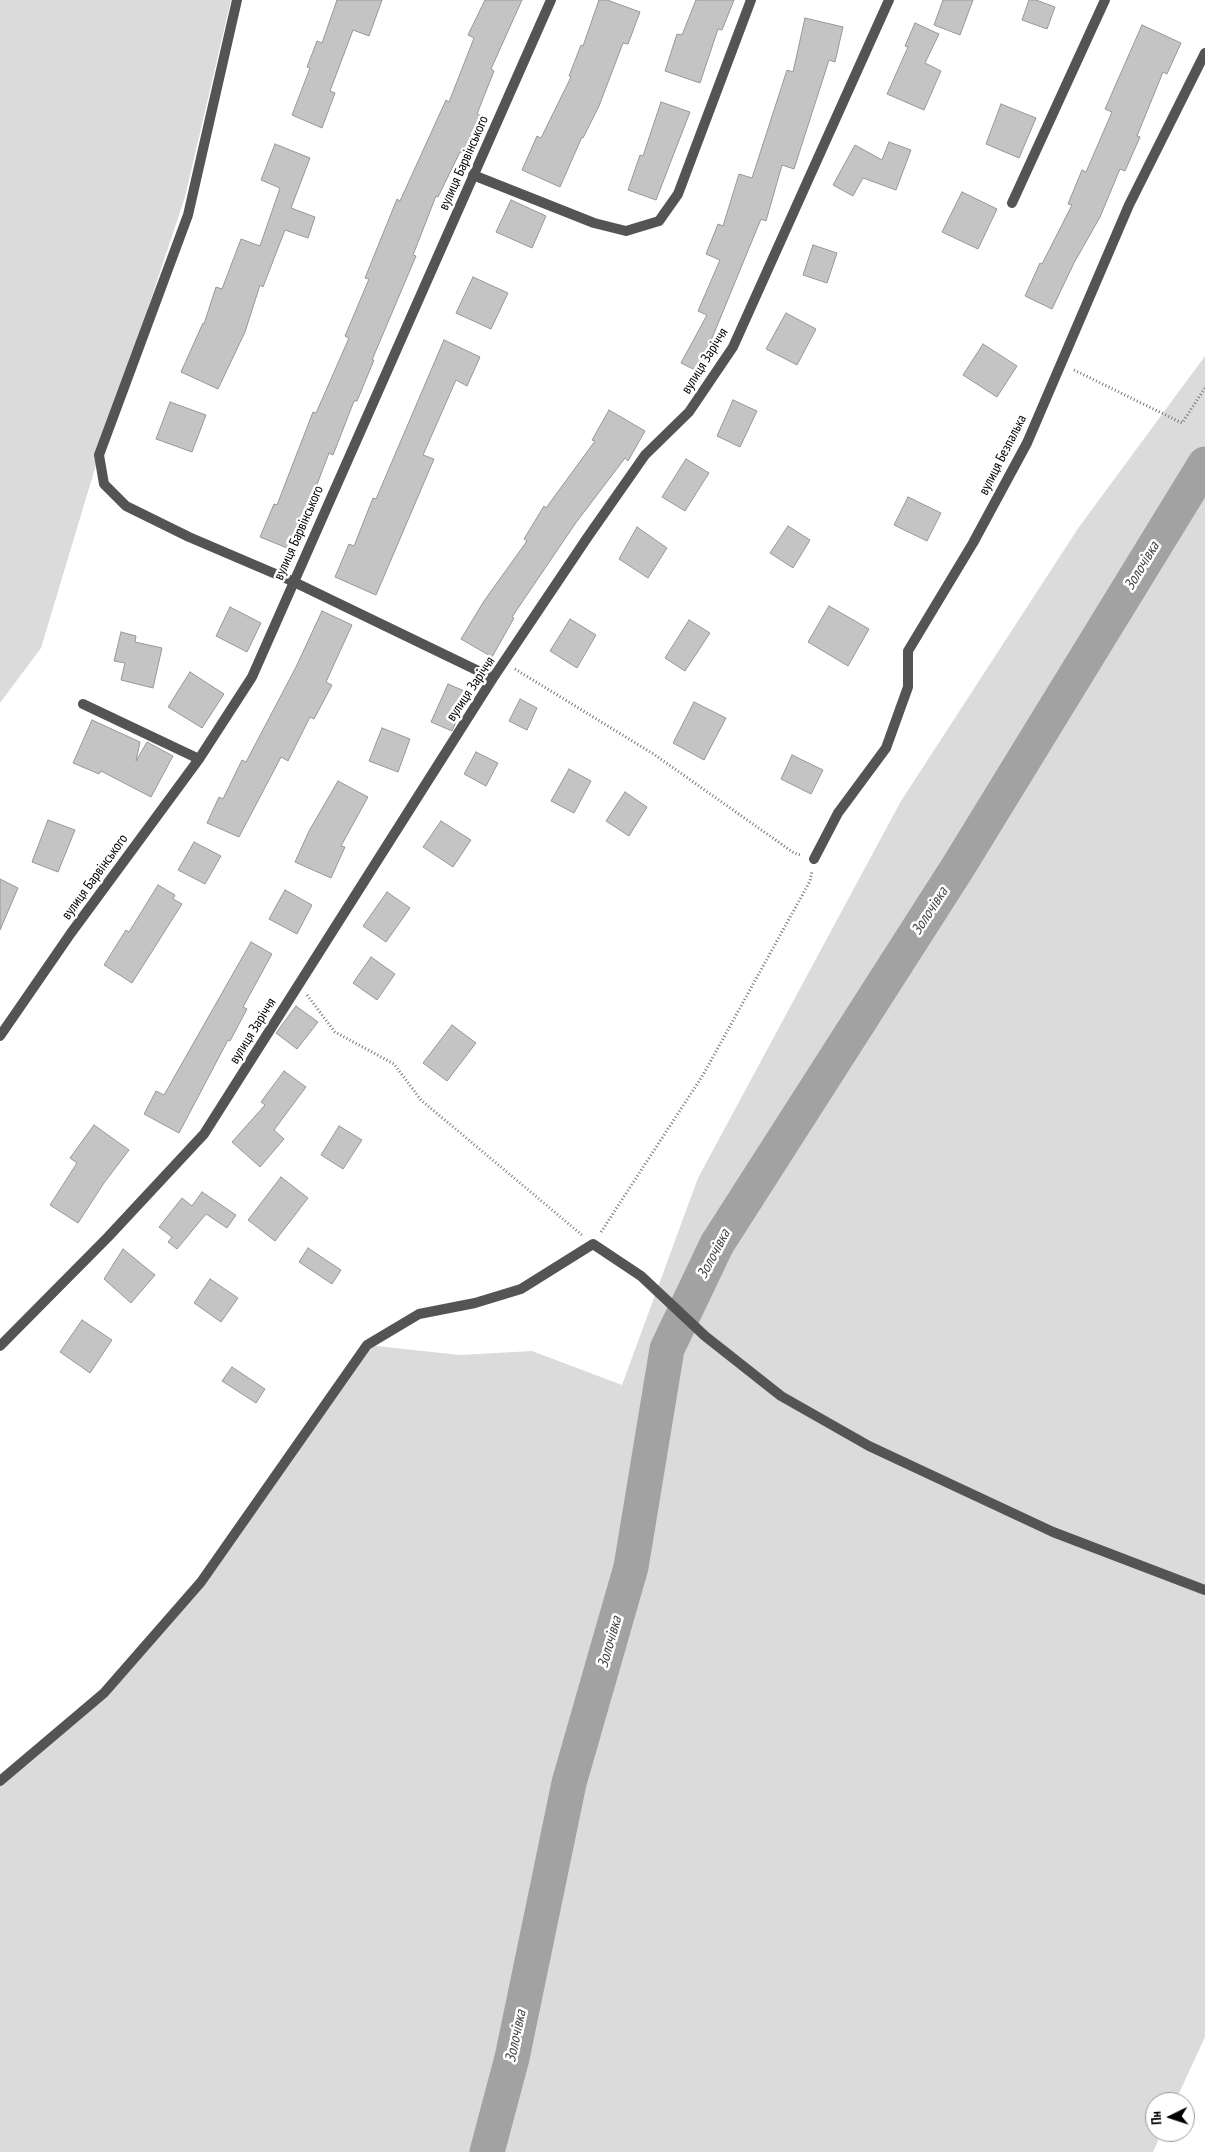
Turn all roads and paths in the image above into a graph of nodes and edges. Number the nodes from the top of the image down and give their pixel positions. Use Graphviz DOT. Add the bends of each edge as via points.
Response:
graph roads {
  1 [pos="237,0"];
  2 [pos="551,0"];
  3 [pos="751,0"];
  4 [pos="889,0"];
  5 [pos="1105,0"];
  6 [pos="1205,53"];
  7 [pos="473,176"];
  8 [pos="1012,203"];
  9 [pos="1061,363"];
  10 [pos="1205,388"];
  11 [pos="292,581"];
  12 [pos="506,663"];
  13 [pos="493,678"];
  14 [pos="83,704"];
  15 [pos="199,759"];
  16 [pos="814,859"];
  17 [pos="298,986"];
  18 [pos="0,1036"];
  19 [pos="593,1244"];
  20 [pos="0,1346"];
  21 [pos="1205,1590"];
  22 [pos="0,1782"];
  1 -- 11 [label="street" via="188,215 99,455 104,484 126,506"];
  2 -- 7 [label="street, вулиця Барвінського"];
  3 -- 7 [label="street" via="678,194 660,220 626,231 594,223"];
  4 -- 12 [label="street, вулиця Заріччя" via="733,347 690,412 645,455"];
  5 -- 8 [label="street"];
  6 -- 9 [label="street, вулиця Безпалька" via="1129,204"];
  7 -- 11 [label="street, вулиця Барвінського"];
  9 -- 10 [label="path" via="1182,423"];
  9 -- 16 [label="street, вулиця Безпалька" via="1027,443 908,651 908,687 886,748 838,813"];
  11 -- 13 [label="street"];
  11 -- 15 [label="street, вулиця Барвінського" via="252,677"];
  12 -- 13 [label="street, вулиця Заріччя"];
  12 -- 16 [label="path" via="655,755 794,853"];
  13 -- 17 [label="street, вулиця Заріччя"];
  14 -- 15 [label="street"];
  15 -- 18 [label="street, вулиця Барвінського"];
  16 -- 19 [label="path" via="810,881 703,1075"];
  17 -- 19 [label="path" via="335,1032 394,1064 421,1100"];
  17 -- 20 [label="street, вулиця Заріччя" via="204,1134"];
  19 -- 21 [label="street" via="641,1276 705,1336 781,1396 870,1446 1053,1532"];
  19 -- 22 [label="street" via="521,1289 475,1303 419,1314 367,1345 201,1582 104,1693"];
}
